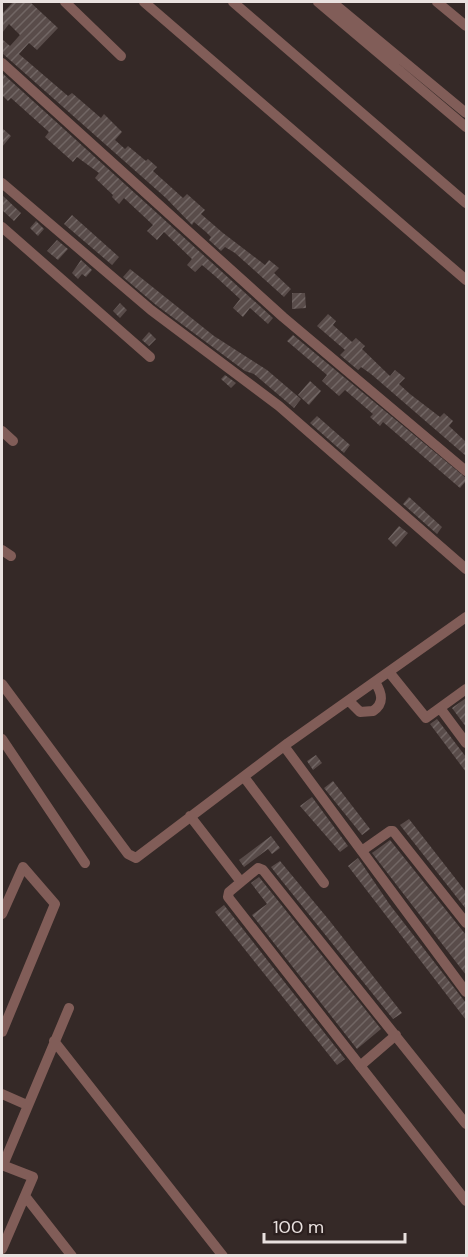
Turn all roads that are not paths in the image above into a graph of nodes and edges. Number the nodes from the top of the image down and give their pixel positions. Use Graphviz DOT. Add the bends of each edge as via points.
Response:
graph roads {
  1 [pos="65,2"];
  2 [pos="144,2"];
  3 [pos="233,2"];
  4 [pos="318,2"];
  5 [pos="332,2"];
  6 [pos="437,2"];
  7 [pos="466,26"];
  8 [pos="121,56"];
  9 [pos="2,63"];
  10 [pos="466,113"];
  11 [pos="466,127"];
  12 [pos="2,183"];
  13 [pos="466,203"];
  14 [pos="2,227"];
  15 [pos="466,280"];
  16 [pos="150,357"];
  17 [pos="2,431"];
  18 [pos="13,441"];
  19 [pos="466,471"];
  20 [pos="466,570"];
  21 [pos="465,620"];
  22 [pos="389,672"];
  23 [pos="375,682"];
  24 [pos="2,684"];
  25 [pos="466,689"];
  26 [pos="349,700"];
  27 [pos="440,708"];
  28 [pos="2,739"];
  29 [pos="466,743"];
  30 [pos="284,746"];
  31 [pos="244,777"];
  32 [pos="190,816"];
  33 [pos="363,850"];
  34 [pos="85,863"];
  35 [pos="241,882"];
  36 [pos="324,883"];
  37 [pos="2,914"];
  38 [pos="466,923"];
  39 [pos="466,992"];
  40 [pos="69,1008"];
  41 [pos="2,1032"];
  42 [pos="396,1035"];
  43 [pos="54,1041"];
  44 [pos="360,1066"];
  45 [pos="2,1094"];
  46 [pos="27,1105"];
  47 [pos="466,1124"];
  48 [pos="2,1165"];
  49 [pos="25,1196"];
  50 [pos="466,1201"];
  51 [pos="2,1249"];
  52 [pos="72,1256"];
  53 [pos="223,1256"];
  1 -- 8 [label="street"];
  2 -- 15 [label="street"];
  3 -- 13 [label="street"];
  4 -- 11 [label="street"];
  5 -- 10 [label="street"];
  6 -- 7 [label="street"];
  9 -- 19 [label="street" via="283,317"];
  12 -- 20 [label="street" via="151,310 279,406"];
  14 -- 16 [label="street"];
  17 -- 18 [label="street"];
  21 -- 22 [label="street"];
  22 -- 23 [label="street"];
  22 -- 27 [label="street" via="425,717"];
  23 -- 26 [label="street"];
  23 -- 26 [label="street" via="382,696 374,711 360,712"];
  24 -- 32 [label="street" via="132,857 142,855"];
  25 -- 27 [label="street"];
  26 -- 30 [label="street"];
  27 -- 29 [label="street"];
  28 -- 34 [label="street"];
  30 -- 31 [label="street"];
  30 -- 33 [label="street"];
  31 -- 32 [label="street"];
  31 -- 36 [label="street"];
  32 -- 35 [label="street"];
  33 -- 38 [label="street" via="393,831"];
  33 -- 39 [label="street"];
  35 -- 42 [label="street" via="261,868"];
  35 -- 44 [label="street" via="228,897"];
  37 -- 41 [label="street" via="23,867 55,904"];
  40 -- 43 [label="street"];
  42 -- 44 [label="street"];
  42 -- 47 [label="street"];
  43 -- 46 [label="street"];
  43 -- 53 [label="street"];
  44 -- 50 [label="street"];
  45 -- 46 [label="street"];
  46 -- 48 [label="street"];
  48 -- 49 [label="street" via="33,1177"];
  49 -- 51 [label="street"];
  49 -- 52 [label="street"];
}
